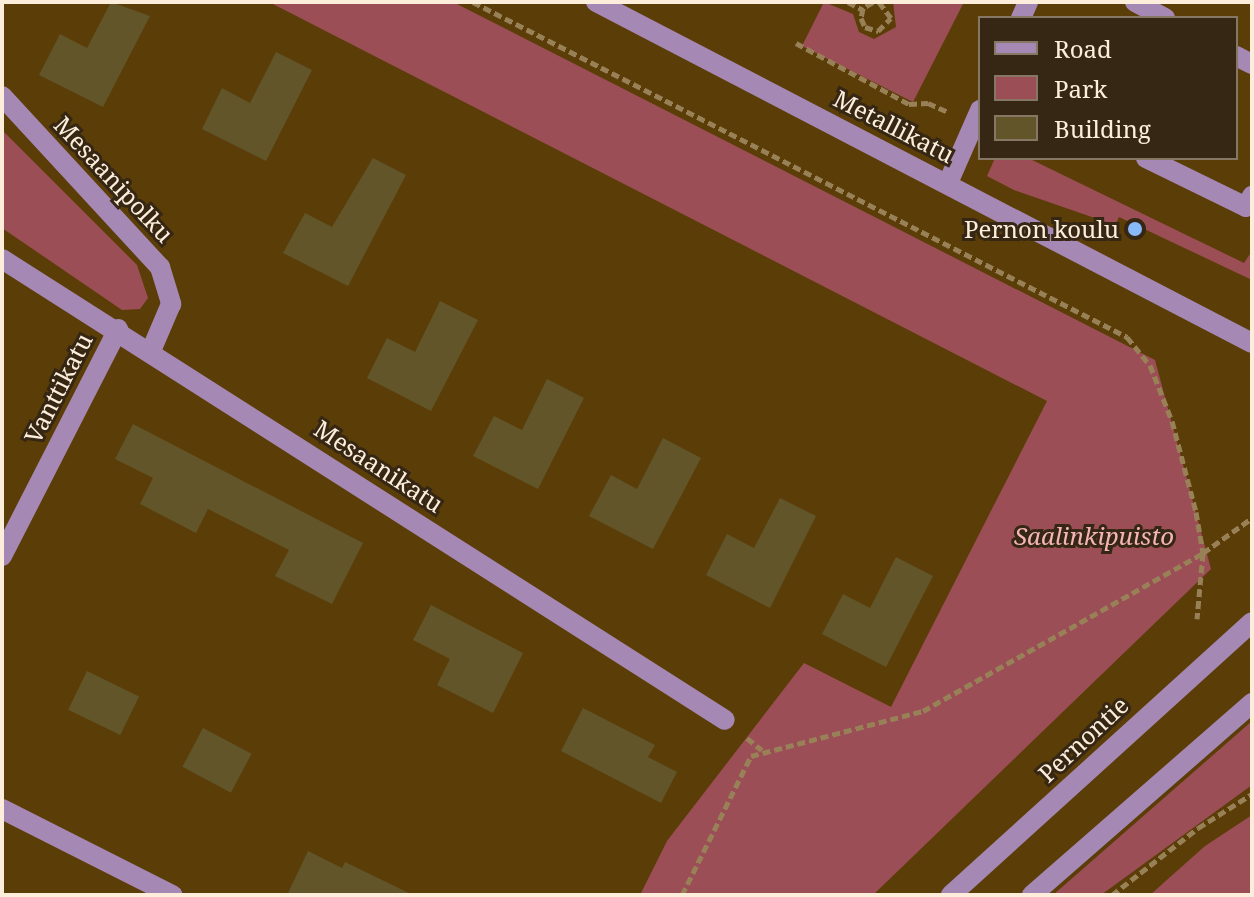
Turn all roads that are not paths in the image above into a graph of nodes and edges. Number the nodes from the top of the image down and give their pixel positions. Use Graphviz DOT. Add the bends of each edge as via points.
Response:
graph roads {
  1 [pos="596,2"];
  2 [pos="1135,2"];
  3 [pos="1161,16"];
  4 [pos="2,96"];
  5 [pos="977,118"];
  6 [pos="1150,160"];
  7 [pos="948,183"];
  8 [pos="1252,196"];
  9 [pos="2,259"];
  10 [pos="118,329"];
  11 [pos="1252,343"];
  12 [pos="151,351"];
  13 [pos="2,556"];
  14 [pos="1252,622"];
  15 [pos="1252,703"];
  16 [pos="725,720"];
  17 [pos="2,809"];
  18 [pos="172,895"];
  19 [pos="951,895"];
  20 [pos="1032,895"];
  1 -- 7 [label="street, Metallikatu"];
  2 -- 3 [label="street"];
  4 -- 12 [label="street, Mesaanipolku" via="160,267 171,304"];
  5 -- 7 [label="street"];
  6 -- 8 [label="street" via="1246,207"];
  7 -- 11 [label="street, Metallikatu"];
  9 -- 10 [label="street, Mesaanikatu"];
  10 -- 12 [label="street, Mesaanikatu"];
  10 -- 13 [label="street, Vanttikatu"];
  12 -- 16 [label="street, Mesaanikatu"];
  14 -- 19 [label="street, Pernontie"];
  15 -- 20 [label="street"];
  17 -- 18 [label="street"];
}
